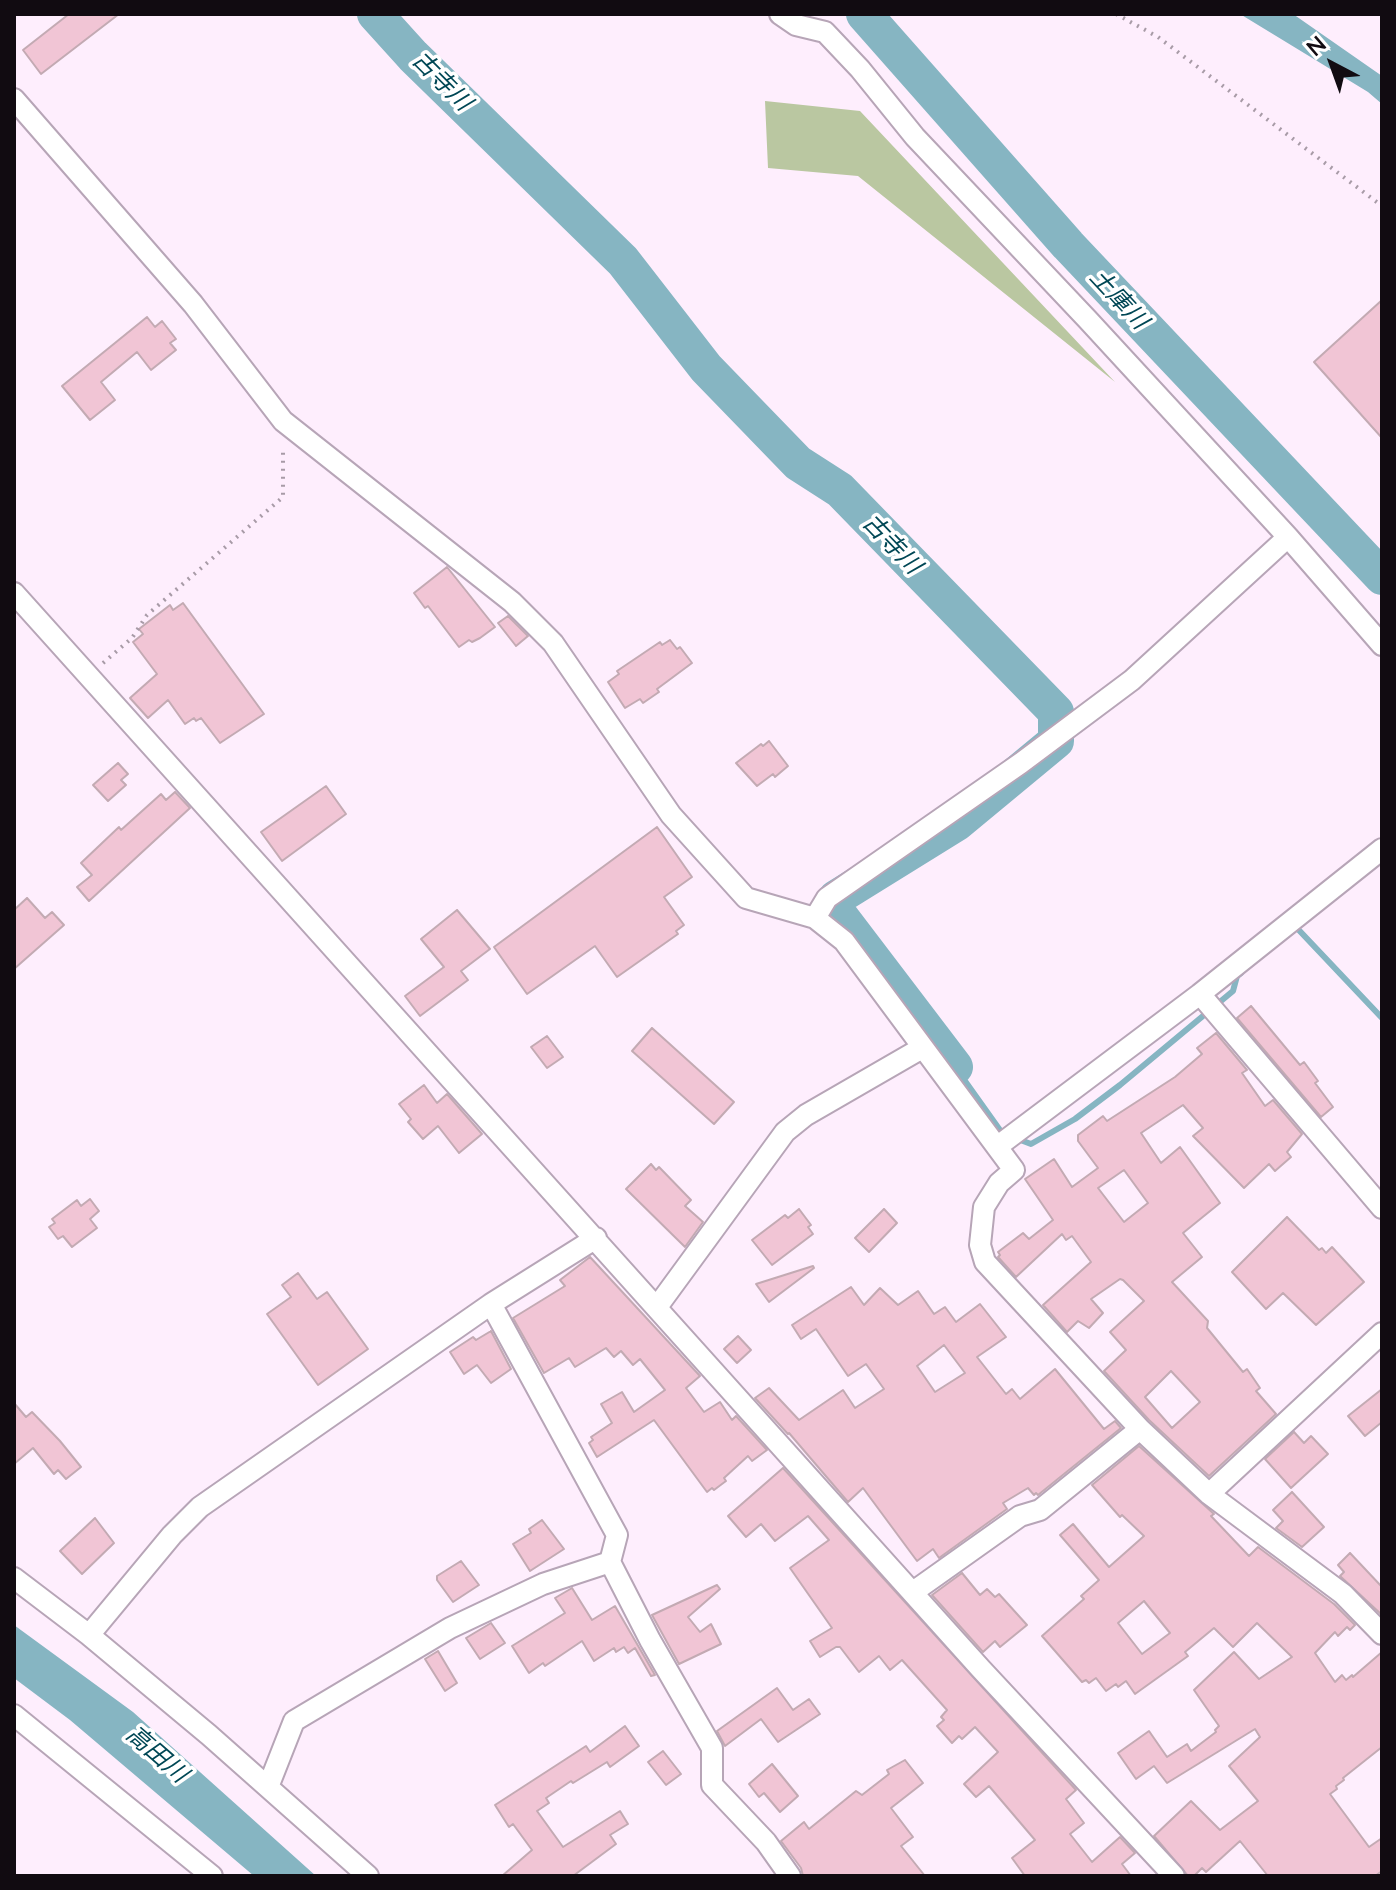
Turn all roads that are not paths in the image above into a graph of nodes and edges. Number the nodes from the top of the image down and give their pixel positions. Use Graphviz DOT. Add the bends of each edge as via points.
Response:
graph roads {
  1 [pos="780,14"];
  2 [pos="14,99"];
  3 [pos="1288,537"];
  4 [pos="14,593"];
  5 [pos="1382,645"];
  6 [pos="1382,849"];
  7 [pos="815,918"];
  8 [pos="1200,994"];
  9 [pos="922,1048"];
  10 [pos="998,1146"];
  11 [pos="1382,1208"];
  12 [pos="596,1238"];
  13 [pos="491,1304"];
  14 [pos="657,1307"];
  15 [pos="1382,1333"];
  16 [pos="1140,1429"];
  17 [pos="1209,1494"];
  18 [pos="610,1562"];
  19 [pos="14,1578"];
  20 [pos="913,1592"];
  21 [pos="1382,1634"];
  22 [pos="89,1635"];
  23 [pos="14,1715"];
  24 [pos="268,1787"];
  25 [pos="209,1875"];
  26 [pos="368,1876"];
  27 [pos="790,1876"];
  28 [pos="1174,1876"];
  1 -- 3 [label="street" via="796,25 825,32 915,137"];
  2 -- 7 [label="street" via="193,304 283,421 512,602 553,643 671,815 746,898"];
  3 -- 5 [label="street"];
  3 -- 7 [label="street" via="1132,680 827,898"];
  4 -- 12 [label="street"];
  6 -- 8 [label="street"];
  7 -- 9 [label="street" via="844,941"];
  8 -- 10 [label="street"];
  8 -- 11 [label="street"];
  9 -- 10 [label="street"];
  9 -- 14 [label="street" via="785,1132"];
  10 -- 16 [label="street" via="1014,1170 984,1207 980,1245 985,1262"];
  12 -- 13 [label="street"];
  12 -- 14 [label="street"];
  13 -- 18 [label="street" via="617,1535"];
  13 -- 22 [label="street" via="200,1507"];
  14 -- 20 [label="street"];
  15 -- 17 [label="street"];
  16 -- 17 [label="street"];
  16 -- 20 [label="street" via="1040,1510 1020,1516"];
  17 -- 21 [label="street" via="1343,1594"];
  18 -- 24 [label="street" via="543,1584 450,1628 294,1721"];
  18 -- 27 [label="street" via="712,1748 712,1785"];
  19 -- 22 [label="street"];
  20 -- 28 [label="street"];
  22 -- 24 [label="street"];
  23 -- 25 [label="street"];
  24 -- 26 [label="street"];
}
